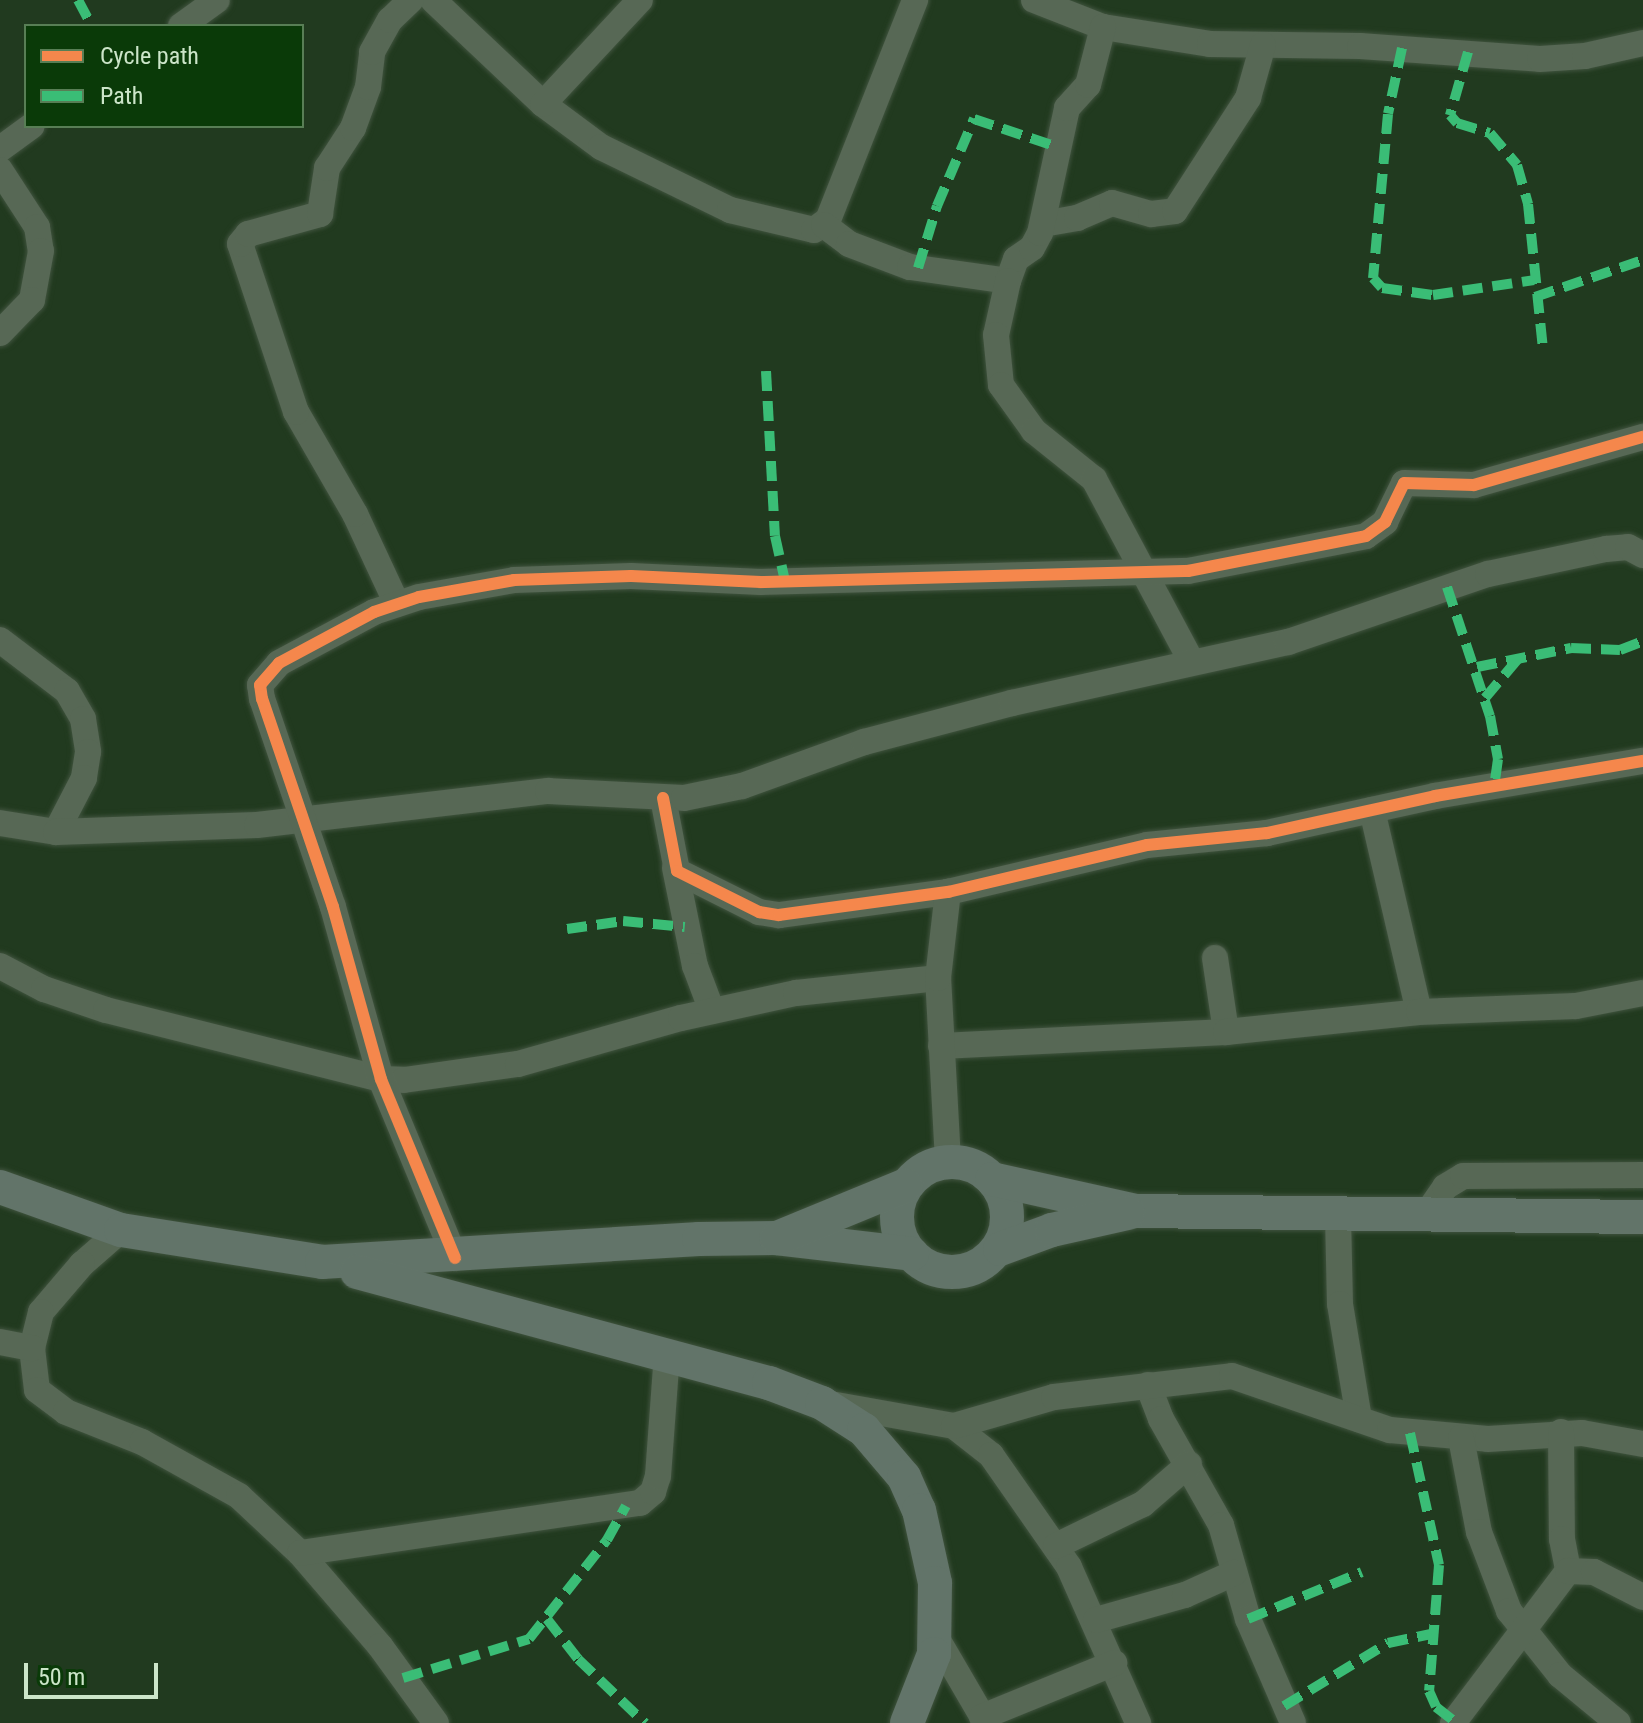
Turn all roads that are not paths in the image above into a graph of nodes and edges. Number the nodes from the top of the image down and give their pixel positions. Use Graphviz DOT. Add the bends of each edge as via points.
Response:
graph roads {
  1 [pos="217,0"];
  2 [pos="411,0"];
  3 [pos="433,0"];
  4 [pos="640,0"];
  5 [pos="915,0"];
  6 [pos="1034,0"];
  7 [pos="184,24"];
  8 [pos="1103,27"];
  9 [pos="1643,43"];
  10 [pos="1263,45"];
  11 [pos="543,104"];
  12 [pos="29,128"];
  13 [pos="0,149"];
  14 [pos="0,170"];
  15 [pos="1043,224"];
  16 [pos="824,225"];
  17 [pos="1008,281"];
  18 [pos="0,333"];
  19 [pos="1643,437"];
  20 [pos="1639,548"];
  21 [pos="1142,575"];
  22 [pos="397,604"];
  23 [pos="0,640"];
  24 [pos="1191,661"];
  25 [pos="1643,761"];
  26 [pos="663,798"];
  27 [pos="1372,810"];
  28 [pos="303,820"];
  29 [pos="0,823"];
  30 [pos="56,832"];
  31 [pos="675,868"];
  32 [pos="948,892"];
  33 [pos="1215,958"];
  34 [pos="0,966"];
  35 [pos="938,978"];
  36 [pos="1643,993"];
  37 [pos="712,1011"];
  38 [pos="1419,1012"];
  39 [pos="1226,1032"];
  40 [pos="941,1046"];
  41 [pos="381,1079"];
  42 [pos="948,1161"];
  43 [pos="1643,1175"];
  44 [pos="992,1179"];
  45 [pos="906,1185"];
  46 [pos="0,1187"];
  47 [pos="1136,1211"];
  48 [pos="1338,1216"];
  49 [pos="1425,1216"];
  50 [pos="1643,1217"];
  51 [pos="121,1230"];
  52 [pos="776,1238"];
  53 [pos="1000,1249"];
  54 [pos="912,1254"];
  55 [pos="455,1258"];
  56 [pos="322,1262"];
  57 [pos="0,1342"];
  58 [pos="32,1348"];
  59 [pos="667,1354"];
  60 [pos="1148,1385"];
  61 [pos="822,1403"];
  62 [pos="1359,1419"];
  63 [pos="954,1426"];
  64 [pos="1561,1432"];
  65 [pos="1461,1438"];
  66 [pos="1643,1444"];
  67 [pos="1189,1464"];
  68 [pos="1056,1546"];
  69 [pos="300,1553"];
  70 [pos="1568,1571"];
  71 [pos="1234,1573"];
  72 [pos="1643,1597"];
  73 [pos="1096,1620"];
  74 [pos="1522,1630"];
  75 [pos="936,1637"];
  76 [pos="1114,1663"];
  77 [pos="984,1720"];
  78 [pos="436,1723"];
  79 [pos="907,1723"];
  80 [pos="1138,1723"];
  81 [pos="1293,1723"];
  82 [pos="1453,1723"];
  83 [pos="1618,1723"];
  1 -- 7 [label="street"];
  2 -- 22 [label="street" via="390,20 372,52 368,87 353,128 327,168 320,214 248,234 240,244 296,412 343,491"];
  3 -- 11 [label="street"];
  4 -- 11 [label="street"];
  5 -- 16 [label="street"];
  6 -- 8 [label="street"];
  8 -- 10 [label="street" via="1210,44"];
  8 -- 15 [label="street" via="1088,85 1067,108"];
  9 -- 10 [label="street" via="1540,59"];
  10 -- 15 [label="street" via="1248,98 1175,211 1151,214 1112,203 1077,218"];
  11 -- 16 [label="street" via="601,147 696,195 788,227 814,230"];
  12 -- 13 [label="street"];
  14 -- 18 [label="street" via="37,227 41,251 32,300"];
  15 -- 17 [label="street" via="1035,244 1016,259"];
  16 -- 17 [label="street" via="849,244 910,267"];
  17 -- 21 [label="street" via="996,335 1001,385 1034,431 1094,479 1116,512"];
  19 -- 21 [label="street" via="1487,483 1447,488 1404,483 1385,522 1355,540"];
  20 -- 24 [label="street" via="1488,574 1288,642"];
  21 -- 22 [label="street" via="746,582 571,577 489,584"];
  21 -- 24 [label="street"];
  22 -- 28 [label="street" via="295,652 270,670 260,685"];
  23 -- 30 [label="street" via="60,684 83,719 88,752 84,778"];
  24 -- 26 [label="street" via="864,742 742,786"];
  25 -- 27 [label="street"];
  26 -- 28 [label="street" via="584,789 548,791"];
  26 -- 31 [label="street"];
  27 -- 32 [label="street" via="1267,833 1147,845"];
  27 -- 38 [label="street"];
  28 -- 30 [label="street" via="186,830"];
  28 -- 41 [label="street"];
  29 -- 30 [label="street"];
  31 -- 32 [label="street" via="759,912 779,915"];
  31 -- 37 [label="street" via="695,966"];
  32 -- 35 [label="street"];
  33 -- 39 [label="street"];
  34 -- 41 [label="street" via="44,989 106,1010"];
  35 -- 37 [label="street" via="821,988"];
  35 -- 40 [label="street"];
  36 -- 38 [label="street" via="1576,1006"];
  37 -- 41 [label="street" via="518,1064 449,1076"];
  38 -- 39 [label="street"];
  39 -- 40 [label="street"];
  40 -- 42 [label="street"];
  41 -- 55 [label="street"];
  42 -- 44 [label="main road" via="972,1165"];
  42 -- 45 [label="main road" via="924,1169"];
  43 -- 49 [label="street" via="1463,1176 1445,1187"];
  44 -- 47 [label="main road"];
  44 -- 53 [label="main road" via="1007,1215"];
  45 -- 52 [label="main road"];
  45 -- 54 [label="main road" via="896,1220"];
  46 -- 51 [label="main road"];
  47 -- 48 [label="main road"];
  47 -- 53 [label="main road" via="1052,1230"];
  48 -- 49 [label="main road"];
  48 -- 62 [label="street" via="1340,1304"];
  49 -- 50 [label="main road"];
  51 -- 56 [label="main road"];
  51 -- 58 [label="street" via="48,1303"];
  52 -- 54 [label="main road"];
  52 -- 55 [label="main road"];
  53 -- 54 [label="main road" via="979,1264 956,1271 931,1268"];
  55 -- 56 [label="main road"];
  56 -- 59 [label="main road"];
  57 -- 58 [label="street"];
  58 -- 69 [label="street" via="33,1382 40,1394 223,1486"];
  59 -- 61 [label="main road"];
  59 -- 69 [label="street" via="658,1476 653,1492 640,1503"];
  60 -- 62 [label="street" via="1249,1378"];
  60 -- 63 [label="street" via="1054,1397"];
  60 -- 67 [label="street"];
  61 -- 63 [label="street"];
  61 -- 75 [label="main road" via="864,1430 904,1477 929,1544"];
  62 -- 65 [label="street" via="1390,1430"];
  63 -- 68 [label="street" via="1003,1467"];
  64 -- 65 [label="street"];
  64 -- 66 [label="street"];
  64 -- 70 [label="street" via="1562,1539"];
  65 -- 74 [label="street" via="1479,1532 1497,1584"];
  67 -- 68 [label="street" via="1143,1504"];
  67 -- 71 [label="street" via="1221,1525"];
  68 -- 73 [label="street"];
  69 -- 78 [label="street" via="380,1646"];
  70 -- 72 [label="street" via="1594,1572"];
  70 -- 74 [label="street"];
  71 -- 73 [label="street" via="1185,1595"];
  71 -- 81 [label="street"];
  73 -- 76 [label="street"];
  74 -- 82 [label="street"];
  74 -- 83 [label="street" via="1580,1694"];
  75 -- 77 [label="street"];
  75 -- 79 [label="main road" via="923,1693"];
  76 -- 77 [label="street"];
  76 -- 80 [label="street"];
}
